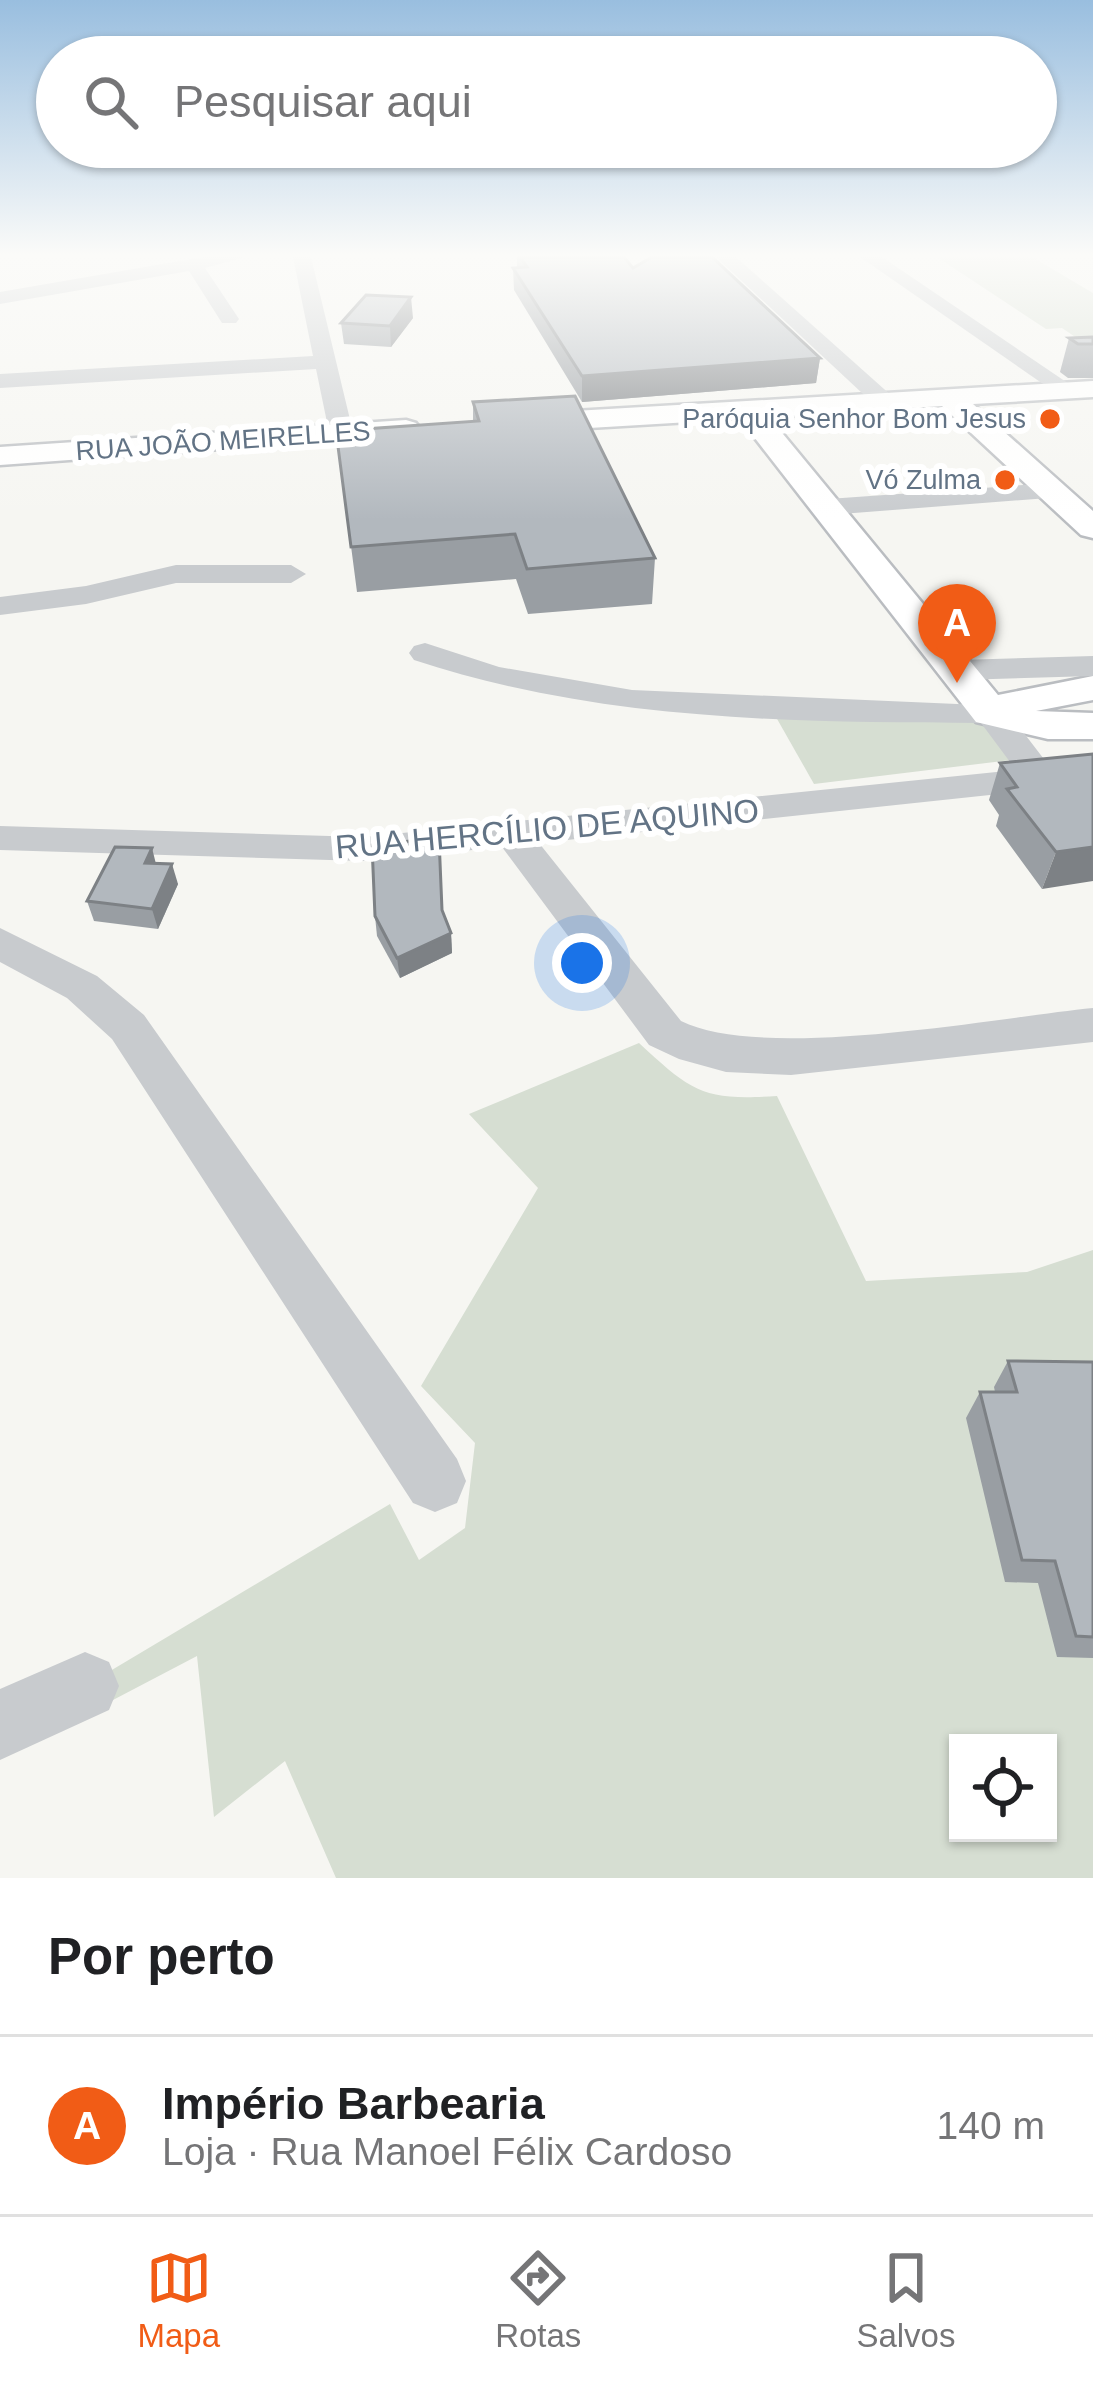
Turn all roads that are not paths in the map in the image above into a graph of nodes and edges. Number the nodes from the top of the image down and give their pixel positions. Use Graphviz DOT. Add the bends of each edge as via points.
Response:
graph roads {
  1 [pos="321,345"];
  2 [pos="822,345"];
  3 [pos="1011,345"];
  4 [pos="325,362"];
  5 [pos="0,381"];
  6 [pos="1085,390"];
  7 [pos="949,398"];
  8 [pos="885,402"];
  9 [pos="748,410"];
  10 [pos="487,425"];
  11 [pos="441,427"];
  12 [pos="341,432"];
  13 [pos="0,456"];
  14 [pos="1052,491"];
  15 [pos="827,507"];
  16 [pos="1093,528"];
  17 [pos="291,574"];
  18 [pos="0,607"];
  19 [pos="425,653"];
  20 [pos="1093,666"];
  21 [pos="959,670"];
  22 [pos="1093,688"];
  23 [pos="992,713"];
  24 [pos="1093,726"];
  25 [pos="1093,772"];
  26 [pos="1041,778"];
  27 [pos="512,834"];
  28 [pos="0,838"];
  29 [pos="0,944"];
  30 [pos="1093,1024"];
  31 [pos="435,1481"];
  32 [pos="85,1686"];
  33 [pos="0,1724"];
  1 -- 4 [label="street"];
  2 -- 8 [label="street"];
  3 -- 6 [label="street"];
  4 -- 5 [label="street"];
  4 -- 12 [label="street"];
  6 -- 7 [label="main road"];
  7 -- 8 [label="main road"];
  7 -- 14 [label="main road"];
  8 -- 9 [label="main road"];
  9 -- 10 [label="main road"];
  9 -- 15 [label="main road"];
  11 -- 12 [label="main road, RUA JOÃO MEIRELLES"];
  12 -- 13 [label="main road, RUA JOÃO MEIRELLES"];
  14 -- 15 [label="street"];
  14 -- 16 [label="main road"];
  15 -- 21 [label="main road"];
  17 -- 18 [label="street" via="176,574"];
  19 -- 23 [label="street" via="467,669 648,702"];
  20 -- 21 [label="street"];
  21 -- 23 [label="main road"];
  22 -- 23 [label="main road"];
  23 -- 24 [label="main road"];
  23 -- 26 [label="street"];
  25 -- 26 [label="street, RUA HERCÍLIO DE AQUINO"];
  26 -- 27 [label="street, RUA HERCÍLIO DE AQUINO"];
  27 -- 28 [label="street, RUA HERCÍLIO DE AQUINO" via="305,850"];
  27 -- 30 [label="street" via="665,1033 698,1052 790,1058"];
  29 -- 31 [label="street" via="82,987 128,1027"];
  32 -- 33 [label="street"];
}
